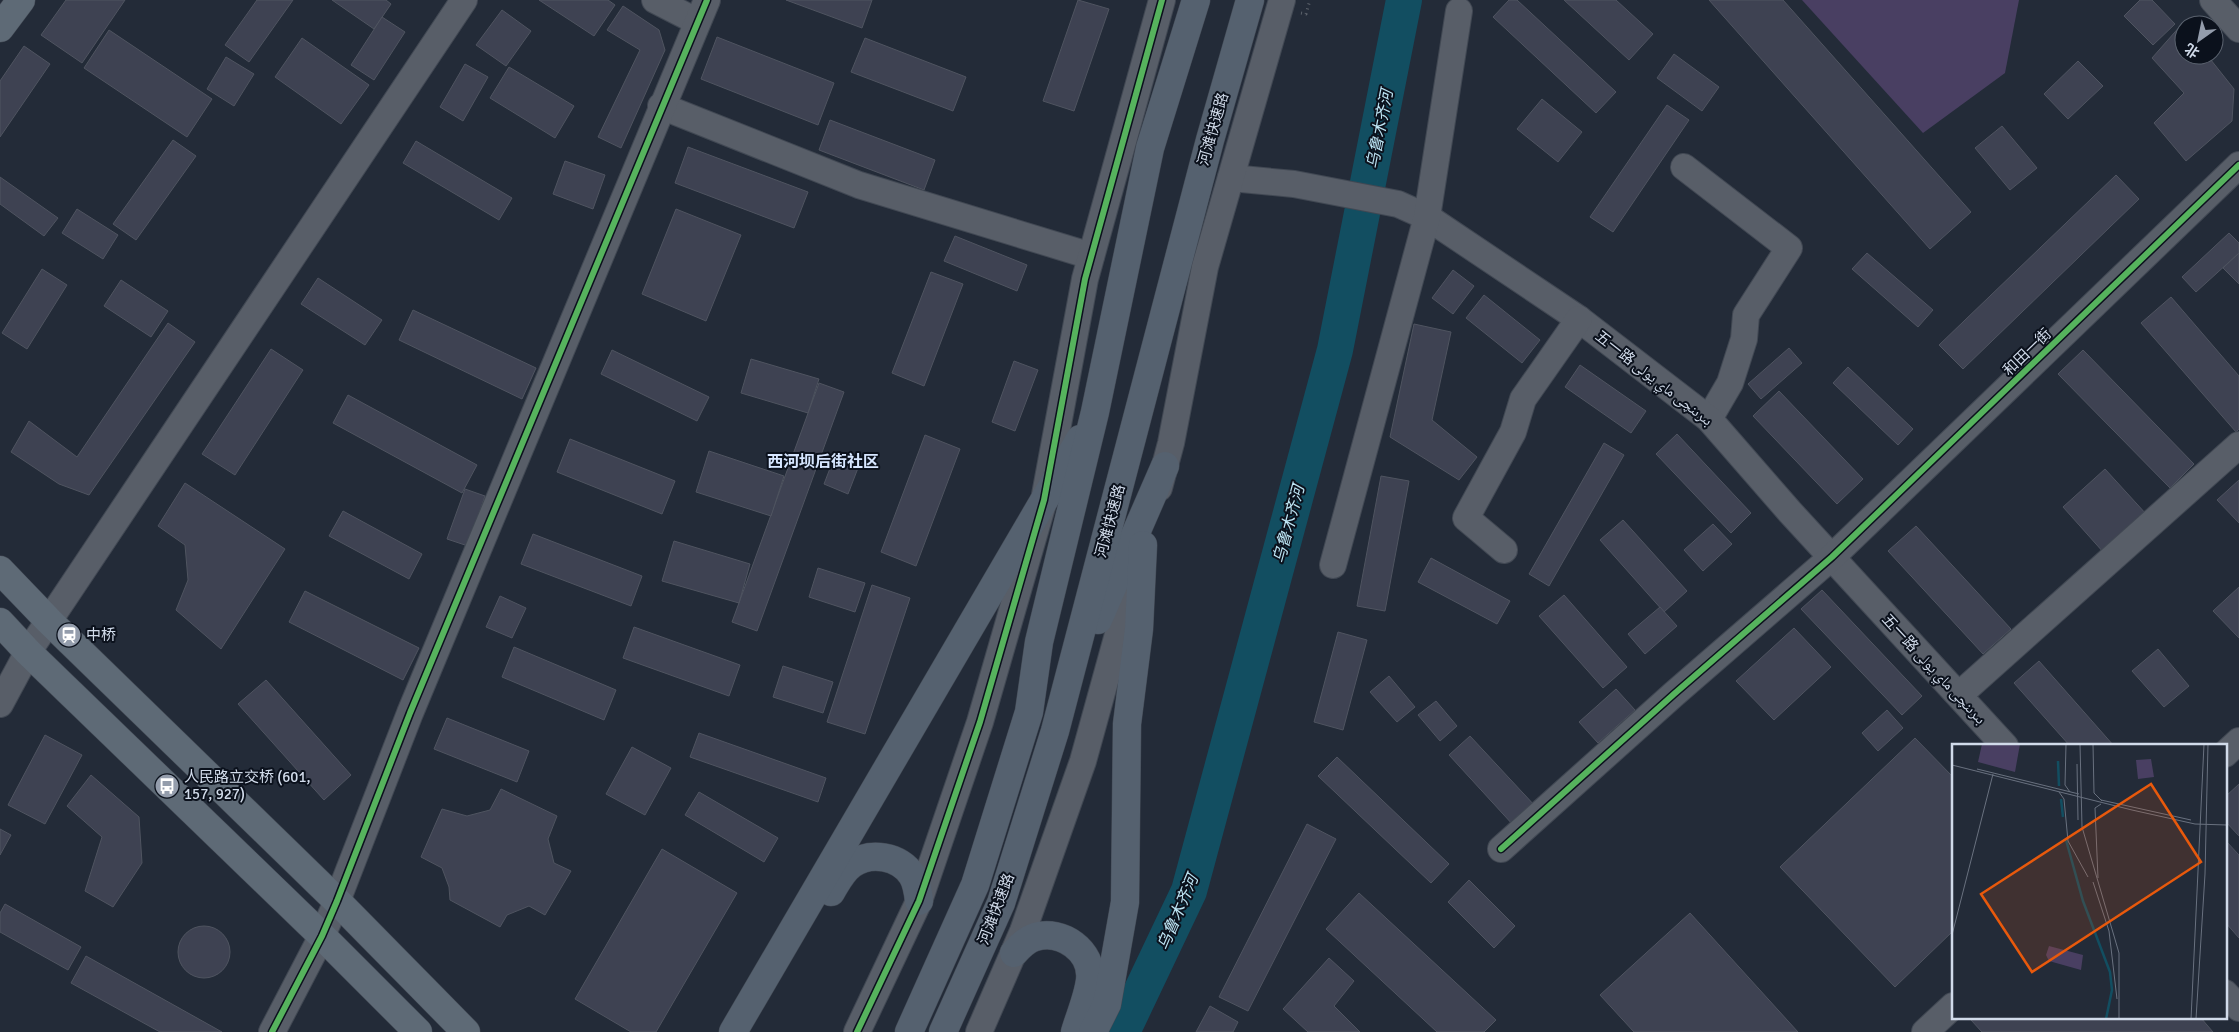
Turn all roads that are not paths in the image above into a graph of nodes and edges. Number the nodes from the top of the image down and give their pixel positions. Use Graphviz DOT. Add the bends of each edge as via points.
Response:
graph roads {
  1 [pos="21,0"];
  2 [pos="464,0"];
  3 [pos="655,0"];
  4 [pos="1162,0"];
  5 [pos="1196,0"];
  6 [pos="1250,0"];
  7 [pos="1282,0"];
  8 [pos="2213,0"];
  9 [pos="702,11"];
  10 [pos="1459,11"];
  11 [pos="0,28"];
  12 [pos="2239,28"];
  13 [pos="661,106"];
  14 [pos="2239,165"];
  15 [pos="1684,167"];
  16 [pos="1231,178"];
  17 [pos="1426,217"];
  18 [pos="1091,256"];
  19 [pos="1579,320"];
  20 [pos="1096,412"];
  21 [pos="1709,419"];
  22 [pos="2239,445"];
  23 [pos="1165,466"];
  24 [pos="1044,500"];
  25 [pos="1143,545"];
  26 [pos="1504,550"];
  27 [pos="1832,558"];
  28 [pos="1333,565"];
  29 [pos="0,570"];
  30 [pos="49,621"];
  31 [pos="0,622"];
  32 [pos="28,652"];
  33 [pos="1959,695"];
  34 [pos="1062,702"];
  35 [pos="0,704"];
  36 [pos="2239,741"];
  37 [pos="2003,744"];
  38 [pos="2226,753"];
  39 [pos="1501,849"];
  40 [pos="337,902"];
  41 [pos="919,902"];
  42 [pos="322,936"];
  43 [pos="1014,952"];
  44 [pos="2226,994"];
  45 [pos="1952,1007"];
  46 [pos="2239,1008"];
  47 [pos="272,1032"];
  48 [pos="418,1032"];
  49 [pos="466,1032"];
  50 [pos="733,1032"];
  51 [pos="750,1032"];
  52 [pos="857,1032"];
  53 [pos="909,1032"];
  54 [pos="943,1032"];
  55 [pos="980,1032"];
  56 [pos="1075,1032"];
  57 [pos="1093,1032"];
  58 [pos="1925,1032"];
  1 -- 11 [label="main road"];
  2 -- 30 [label="street"];
  3 -- 9 [label="street"];
  4 -- 18 [label="street"];
  5 -- 20 [label="highway, 河滩快速路" via="1150,148"];
  6 -- 34 [label="highway, 河滩快速路"];
  7 -- 16 [label="street"];
  8 -- 12 [label="street"];
  9 -- 13 [label="street"];
  10 -- 17 [label="street"];
  13 -- 18 [label="street" via="859,185"];
  13 -- 40 [label="street" via="418,695"];
  14 -- 27 [label="street, 和田一街"];
  15 -- 21 [label="street" via="1789,248 1746,316 1744,339 1730,383"];
  16 -- 17 [label="street, 五一路 بىرىنچى ماي يولى" via="1294,184 1398,204"];
  16 -- 23 [label="street" via="1205,267"];
  17 -- 19 [label="street, 五一路 بىرىنچى ماي يولى"];
  17 -- 28 [label="street"];
  18 -- 24 [label="street" via="1084,279"];
  19 -- 21 [label="street, 五一路 بىرىنچى ماي يولى"];
  19 -- 26 [label="street" via="1523,399 1513,432 1466,518"];
  20 -- 24 [label="highway"];
  20 -- 53 [label="highway, 河滩快速路" via="1039,642 1029,712 975,885"];
  21 -- 27 [label="street, 五一路 بىرىنچى ماي يولى"];
  22 -- 33 [label="street"];
  23 -- 25 [label="street"];
  23 -- 34 [label="highway"];
  24 -- 41 [label="street" via="980,722"];
  24 -- 50 [label="highway"];
  25 -- 43 [label="street" via="1083,761"];
  25 -- 57 [label="highway" via="1139,629 1126,724 1126,902 1107,1004"];
  27 -- 33 [label="street, 五一路 بىرىنچى ماي يولى"];
  27 -- 39 [label="street, 和田一街"];
  29 -- 30 [label="main road"];
  30 -- 32 [label="street"];
  30 -- 40 [label="main road"];
  31 -- 32 [label="main road"];
  32 -- 35 [label="street"];
  32 -- 42 [label="main road"];
  33 -- 37 [label="street, 五一路 بىرىنچى ماي يولى"];
  34 -- 54 [label="highway, 河滩快速路" via="1001,903"];
  36 -- 38 [label="street"];
  40 -- 42 [label="street"];
  40 -- 49 [label="main road"];
  41 -- 51 [label="highway" via="918,888 912,875 891,859 877,856 851,864 841,874"];
  41 -- 52 [label="street"];
  42 -- 47 [label="street"];
  42 -- 48 [label="main road"];
  43 -- 55 [label="street"];
  43 -- 56 [label="highway" via="1023,943 1048,935 1062,937 1083,954 1089,966 1090,979"];
  44 -- 46 [label="street"];
  45 -- 58 [label="street"];
}
